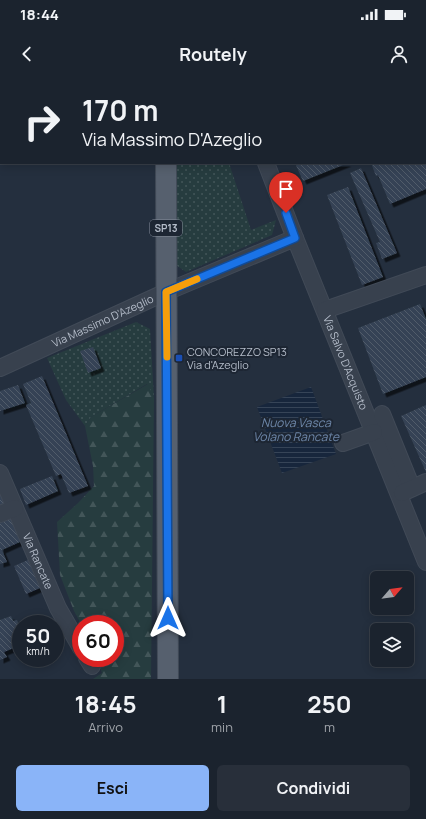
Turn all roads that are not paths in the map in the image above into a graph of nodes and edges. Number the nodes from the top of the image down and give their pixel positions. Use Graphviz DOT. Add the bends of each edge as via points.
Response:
graph roads {
  1 [pos="166,164"];
  2 [pos="266,164"];
  3 [pos="295,238"];
  4 [pos="426,275"];
  5 [pos="166,292"];
  6 [pos="325,310"];
  7 [pos="0,368"];
  8 [pos="382,414"];
  9 [pos="374,432"];
  10 [pos="343,443"];
  11 [pos="0,473"];
  12 [pos="412,488"];
  13 [pos="7,511"];
  14 [pos="426,562"];
  15 [pos="72,632"];
  16 [pos="168,679"];
  1 -- 5 [label="main road, SP13"];
  2 -- 3 [label="street, Via Salvo D'Acquisto"];
  3 -- 5 [label="street, Via Massimo D'Azeglio"];
  3 -- 6 [label="street, Via Salvo D'Acquisto"];
  4 -- 6 [label="street"];
  5 -- 7 [label="street, Via Massimo D'Azeglio"];
  5 -- 16 [label="main road, SP13"];
  6 -- 9 [label="street, Via Salvo D'Acquisto"];
  8 -- 12 [label="street"];
  9 -- 10 [label="street"];
  9 -- 12 [label="street, Via Salvo D'Acquisto"];
  11 -- 13 [label="street, Via Rancate"];
  12 -- 14 [label="street, Via Salvo D'Acquisto"];
  13 -- 15 [label="street, Via Rancate"];
}
